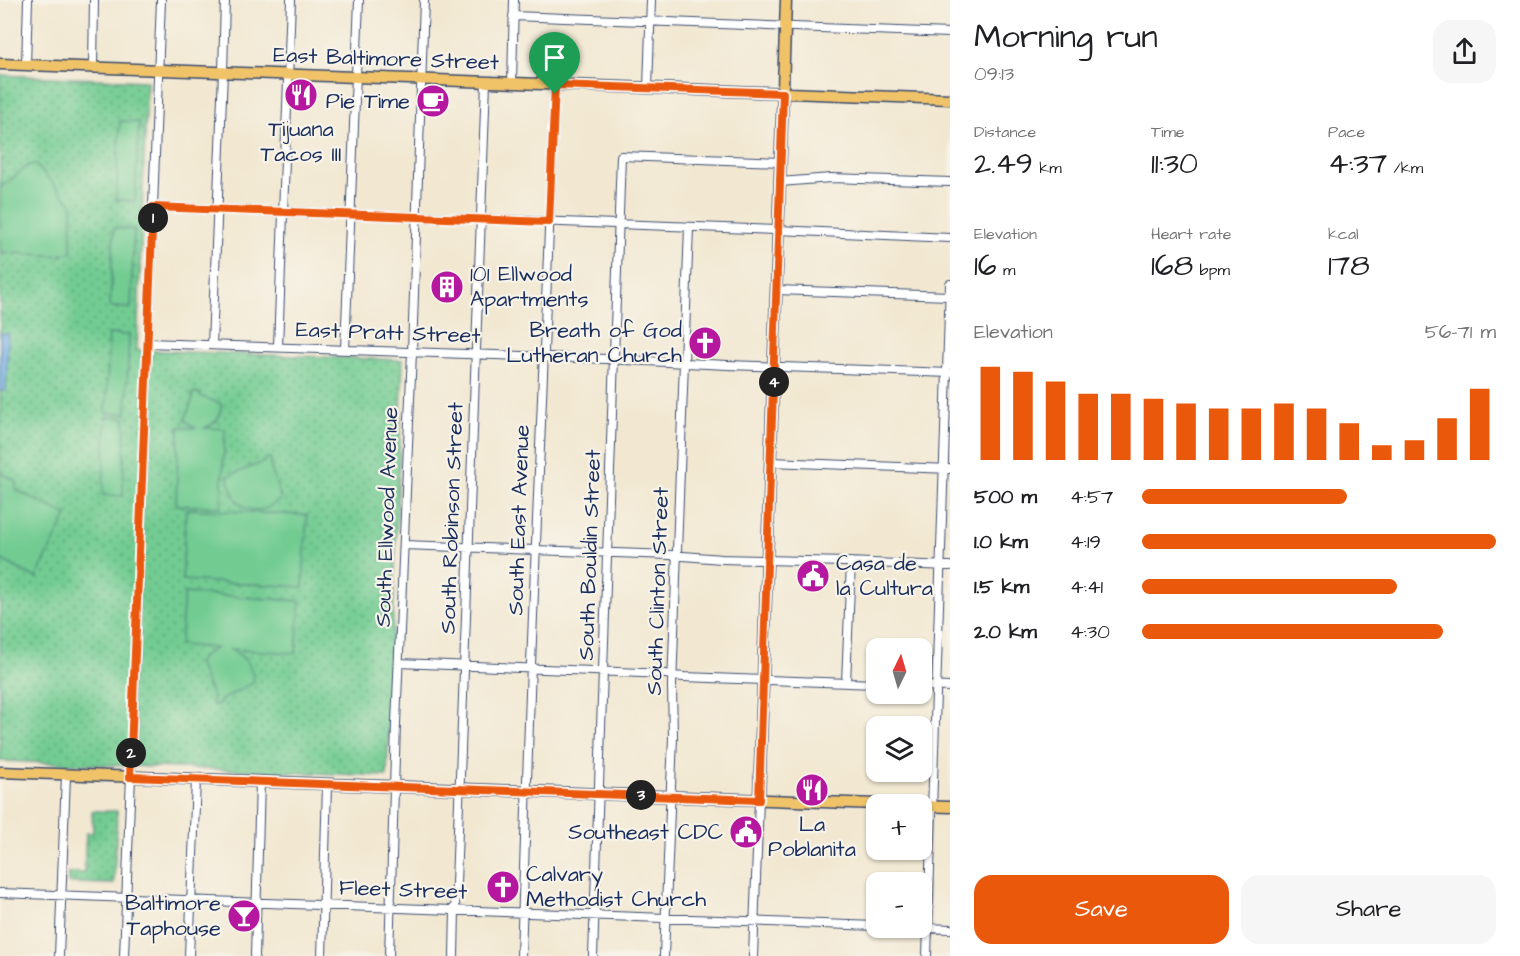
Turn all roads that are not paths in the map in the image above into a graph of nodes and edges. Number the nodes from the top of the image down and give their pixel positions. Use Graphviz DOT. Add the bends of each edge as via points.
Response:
graph roads {
  1 [pos="28,0"];
  2 [pos="94,0"];
  3 [pos="161,0"];
  4 [pos="225,0"];
  5 [pos="291,0"];
  6 [pos="358,0"];
  7 [pos="424,0"];
  8 [pos="514,0"];
  9 [pos="651,0"];
  10 [pos="786,0"];
  11 [pos="513,16"];
  12 [pos="650,21"];
  13 [pos="785,27"];
  14 [pos="950,33"];
  15 [pos="0,64"];
  16 [pos="26,65"];
  17 [pos="93,68"];
  18 [pos="159,70"];
  19 [pos="223,72"];
  20 [pos="288,75"];
  21 [pos="356,77"];
  22 [pos="421,80"];
  23 [pos="486,82"];
  24 [pos="512,83"];
  25 [pos="555,85"];
  26 [pos="648,88"];
  27 [pos="783,93"];
  28 [pos="950,99"];
  29 [pos="781,162"];
  30 [pos="780,182"];
  31 [pos="950,182"];
  32 [pos="153,207"];
  33 [pos="216,209"];
  34 [pos="283,212"];
  35 [pos="351,214"];
  36 [pos="417,217"];
  37 [pos="481,219"];
  38 [pos="549,222"];
  39 [pos="618,224"];
  40 [pos="689,227"];
  41 [pos="778,230"];
  42 [pos="950,238"];
  43 [pos="950,284"];
  44 [pos="777,290"];
  45 [pos="950,296"];
  46 [pos="148,342"];
  47 [pos="212,345"];
  48 [pos="278,347"];
  49 [pos="345,350"];
  50 [pos="412,352"];
  51 [pos="476,354"];
  52 [pos="544,357"];
  53 [pos="613,359"];
  54 [pos="684,363"];
  55 [pos="774,367"];
  56 [pos="948,373"];
  57 [pos="771,462"];
  58 [pos="947,469"];
  59 [pos="404,545"];
  60 [pos="469,546"];
  61 [pos="536,549"];
  62 [pos="608,552"];
  63 [pos="677,555"];
  64 [pos="768,561"];
  65 [pos="851,562"];
  66 [pos="940,566"];
  67 [pos="950,566"];
  68 [pos="399,663"];
  69 [pos="464,666"];
  70 [pos="531,669"];
  71 [pos="603,671"];
  72 [pos="673,676"];
  73 [pos="763,679"];
  74 [pos="846,683"];
  75 [pos="866,684"];
  76 [pos="932,687"];
  77 [pos="936,687"];
  78 [pos="950,687"];
  79 [pos="0,772"];
  80 [pos="66,775"];
  81 [pos="130,777"];
  82 [pos="196,780"];
  83 [pos="261,782"];
  84 [pos="327,785"];
  85 [pos="395,788"];
  86 [pos="459,789"];
  87 [pos="526,791"];
  88 [pos="599,794"];
  89 [pos="927,794"];
  90 [pos="670,797"];
  91 [pos="759,800"];
  92 [pos="866,804"];
  93 [pos="932,806"];
  94 [pos="950,807"];
  95 [pos="0,893"];
  96 [pos="61,895"];
  97 [pos="125,898"];
  98 [pos="192,900"];
  99 [pos="257,903"];
  100 [pos="324,905"];
  101 [pos="390,908"];
  102 [pos="455,910"];
  103 [pos="522,913"];
  104 [pos="594,915"];
  105 [pos="666,918"];
  106 [pos="754,921"];
  107 [pos="866,926"];
  108 [pos="932,928"];
  109 [pos="950,929"];
  110 [pos="928,938"];
  111 [pos="58,956"];
  112 [pos="124,956"];
  113 [pos="189,956"];
  114 [pos="255,956"];
  115 [pos="322,956"];
  116 [pos="389,956"];
  117 [pos="454,956"];
  118 [pos="521,956"];
  119 [pos="593,956"];
  120 [pos="664,956"];
  121 [pos="753,956"];
  122 [pos="927,956"];
  1 -- 16 [label="street"];
  2 -- 17 [label="street"];
  3 -- 18 [label="street"];
  4 -- 19 [label="street"];
  5 -- 20 [label="street"];
  6 -- 21 [label="street"];
  7 -- 22 [label="street, South Ellwood Avenue"];
  8 -- 11 [label="street"];
  9 -- 12 [label="street"];
  10 -- 13 [label="main road"];
  11 -- 12 [label="street"];
  11 -- 24 [label="street"];
  12 -- 13 [label="street"];
  12 -- 26 [label="street"];
  13 -- 14 [label="street"];
  13 -- 27 [label="main road"];
  15 -- 16 [label="main road, East Baltimore Street"];
  16 -- 17 [label="main road, East Baltimore Street"];
  17 -- 18 [label="main road, East Baltimore Street"];
  18 -- 19 [label="main road, East Baltimore Street"];
  18 -- 32 [label="street"];
  19 -- 20 [label="main road, East Baltimore Street"];
  19 -- 33 [label="street"];
  20 -- 21 [label="main road, East Baltimore Street"];
  20 -- 34 [label="street"];
  21 -- 22 [label="main road, East Baltimore Street"];
  21 -- 35 [label="street"];
  22 -- 23 [label="main road, East Baltimore Street"];
  22 -- 36 [label="street, South Ellwood Avenue"];
  23 -- 24 [label="main road, East Baltimore Street"];
  23 -- 37 [label="street, South Robinson Street"];
  24 -- 25 [label="main road, East Baltimore Street"];
  25 -- 26 [label="main road, East Baltimore Street"];
  25 -- 38 [label="street, South East Avenue"];
  26 -- 27 [label="main road, East Baltimore Street"];
  27 -- 28 [label="main road, East Baltimore Street"];
  27 -- 29 [label="main road"];
  29 -- 30 [label="main road"];
  29 -- 39 [label="street, South Bouldin Street" via="621,156"];
  30 -- 31 [label="street" via="831,178"];
  30 -- 41 [label="main road"];
  32 -- 33 [label="street"];
  32 -- 46 [label="street"];
  33 -- 34 [label="street"];
  33 -- 47 [label="street"];
  34 -- 35 [label="street"];
  34 -- 48 [label="street"];
  35 -- 36 [label="street"];
  35 -- 49 [label="street"];
  36 -- 37 [label="street"];
  36 -- 50 [label="street, South Ellwood Avenue"];
  37 -- 38 [label="street"];
  37 -- 51 [label="street, South Robinson Street"];
  38 -- 39 [label="street"];
  38 -- 52 [label="street, South East Avenue"];
  39 -- 40 [label="street"];
  39 -- 53 [label="street, South Bouldin Street"];
  40 -- 41 [label="street"];
  40 -- 54 [label="street, South Clinton Street"];
  41 -- 42 [label="street"];
  41 -- 44 [label="main road"];
  43 -- 45 [label="street"];
  44 -- 45 [label="street"];
  44 -- 55 [label="main road"];
  45 -- 56 [label="street"];
  46 -- 47 [label="street, East Pratt Street"];
  46 -- 81 [label="street"];
  47 -- 48 [label="street, East Pratt Street"];
  48 -- 49 [label="street, East Pratt Street"];
  49 -- 50 [label="street, East Pratt Street"];
  50 -- 51 [label="street, East Pratt Street"];
  50 -- 59 [label="street, South Ellwood Avenue"];
  51 -- 52 [label="street, East Pratt Street"];
  51 -- 60 [label="street, South Robinson Street"];
  52 -- 53 [label="street, East Pratt Street"];
  52 -- 61 [label="street, South East Avenue"];
  53 -- 54 [label="street, East Pratt Street"];
  53 -- 62 [label="street, South Bouldin Street"];
  54 -- 55 [label="street, East Pratt Street"];
  54 -- 63 [label="street, South Clinton Street"];
  55 -- 56 [label="street, East Pratt Street"];
  55 -- 57 [label="main road"];
  56 -- 58 [label="street"];
  57 -- 58 [label="street"];
  57 -- 64 [label="main road"];
  58 -- 66 [label="street"];
  59 -- 60 [label="street"];
  59 -- 68 [label="street, South Ellwood Avenue"];
  60 -- 61 [label="street"];
  60 -- 69 [label="street, South Robinson Street"];
  61 -- 62 [label="street"];
  61 -- 70 [label="street, South East Avenue"];
  62 -- 63 [label="street"];
  62 -- 71 [label="street, South Bouldin Street"];
  63 -- 64 [label="street"];
  63 -- 72 [label="street, South Clinton Street"];
  64 -- 65 [label="street"];
  64 -- 73 [label="main road"];
  65 -- 66 [label="street"];
  65 -- 74 [label="street"];
  66 -- 67 [label="street"];
  66 -- 77 [label="street"];
  68 -- 69 [label="street"];
  68 -- 85 [label="street, South Ellwood Avenue"];
  69 -- 70 [label="street"];
  69 -- 86 [label="street, South Robinson Street"];
  70 -- 71 [label="street"];
  70 -- 87 [label="street, South East Avenue"];
  71 -- 72 [label="street"];
  71 -- 88 [label="street, South Bouldin Street"];
  72 -- 73 [label="street"];
  72 -- 90 [label="street, South Clinton Street"];
  73 -- 74 [label="street"];
  73 -- 91 [label="main road"];
  74 -- 75 [label="street"];
  76 -- 77 [label="street"];
  77 -- 78 [label="street"];
  77 -- 89 [label="street"];
  79 -- 80 [label="main road"];
  80 -- 81 [label="main road"];
  80 -- 96 [label="street"];
  81 -- 82 [label="main road"];
  81 -- 97 [label="street"];
  82 -- 83 [label="main road"];
  82 -- 98 [label="street"];
  83 -- 84 [label="main road"];
  83 -- 99 [label="street"];
  84 -- 85 [label="main road"];
  84 -- 100 [label="street"];
  85 -- 86 [label="main road"];
  85 -- 101 [label="street, South Ellwood Avenue"];
  86 -- 87 [label="main road"];
  86 -- 102 [label="street, South Robinson Street"];
  87 -- 88 [label="main road"];
  87 -- 103 [label="street, South East Avenue"];
  88 -- 90 [label="main road"];
  88 -- 104 [label="street, South Bouldin Street"];
  90 -- 91 [label="main road"];
  90 -- 105 [label="street, South Clinton Street"];
  91 -- 92 [label="main road"];
  91 -- 106 [label="street"];
  93 -- 94 [label="main road"];
  95 -- 96 [label="street, Fleet Street"];
  96 -- 97 [label="street, Fleet Street"];
  96 -- 111 [label="street"];
  97 -- 98 [label="street, Fleet Street"];
  97 -- 112 [label="street"];
  98 -- 99 [label="street, Fleet Street"];
  98 -- 113 [label="street"];
  99 -- 100 [label="street, Fleet Street"];
  99 -- 114 [label="street"];
  100 -- 101 [label="street, Fleet Street"];
  100 -- 115 [label="street"];
  101 -- 102 [label="street, Fleet Street"];
  101 -- 116 [label="street, South Ellwood Avenue"];
  102 -- 103 [label="street, Fleet Street"];
  102 -- 117 [label="street, South Robinson Street"];
  103 -- 104 [label="street, Fleet Street"];
  103 -- 118 [label="street, South East Avenue"];
  104 -- 105 [label="street, Fleet Street"];
  104 -- 119 [label="street, South Bouldin Street"];
  105 -- 106 [label="street, Fleet Street"];
  105 -- 120 [label="street, South Clinton Street"];
  106 -- 107 [label="street, Fleet Street"];
  106 -- 121 [label="street"];
  108 -- 109 [label="street"];
  110 -- 122 [label="street"];
}
